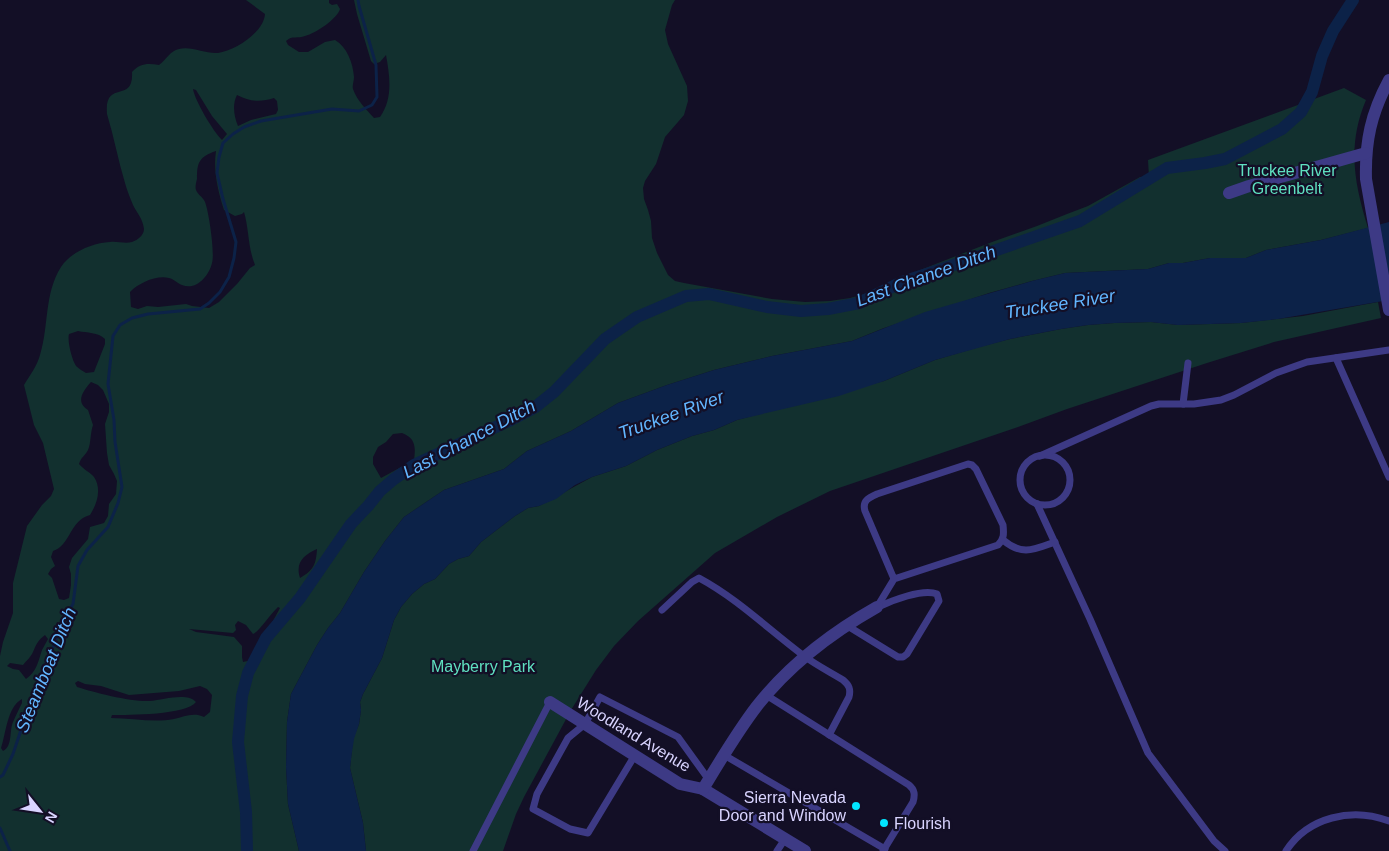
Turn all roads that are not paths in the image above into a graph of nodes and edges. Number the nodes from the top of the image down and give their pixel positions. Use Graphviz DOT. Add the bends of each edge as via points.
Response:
graph roads {
  1 [pos="1389,80"];
  2 [pos="1366,153"];
  3 [pos="1229,193"];
  4 [pos="1389,310"];
  5 [pos="1389,350"];
  6 [pos="1336,358"];
  7 [pos="1188,363"];
  8 [pos="1183,404"];
  9 [pos="1040,456"];
  10 [pos="1389,477"];
  11 [pos="1037,504"];
  12 [pos="1003,540"];
  13 [pos="1055,542"];
  14 [pos="894,579"];
  15 [pos="877,607"];
  16 [pos="662,610"];
  17 [pos="846,625"];
  18 [pos="804,656"];
  19 [pos="766,695"];
  20 [pos="550,702"];
  21 [pos="585,724"];
  22 [pos="829,735"];
  23 [pos="724,755"];
  24 [pos="635,756"];
  25 [pos="706,785"];
  26 [pos="1389,821"];
  27 [pos="785,839"];
  28 [pos="884,850"];
  29 [pos="473,851"];
  30 [pos="777,851"];
  31 [pos="805,851"];
  32 [pos="1225,851"];
  33 [pos="1286,851"];
  1 -- 2 [label="street" via="1373,115"];
  2 -- 3 [label="street"];
  2 -- 4 [label="street" via="1366,179"];
  5 -- 6 [label="lane"];
  6 -- 8 [label="lane" via="1307,362 1276,373 1220,400"];
  6 -- 10 [label="lane"];
  7 -- 8 [label="lane"];
  8 -- 9 [label="lane" via="1159,404 1142,409"];
  9 -- 11 [label="lane" via="1031,459 1020,474 1022,490"];
  9 -- 11 [label="lane" via="1059,460 1069,479 1061,499 1048,505"];
  11 -- 13 [label="lane"];
  12 -- 13 [label="lane" via="1018,550 1037,549"];
  12 -- 14 [label="lane" via="998,545"];
  12 -- 14 [label="lane" via="1003,526 972,464 877,494 868,498 864,506"];
  13 -- 32 [label="lane" via="1148,752 1214,841"];
  14 -- 15 [label="lane"];
  15 -- 17 [label="street"];
  15 -- 17 [label="lane" via="931,591 937,594 939,601 903,657"];
  16 -- 18 [label="lane" via="699,578 758,618"];
  17 -- 18 [label="street"];
  18 -- 19 [label="street"];
  18 -- 22 [label="lane" via="843,680 851,691"];
  19 -- 22 [label="lane"];
  19 -- 23 [label="street"];
  20 -- 21 [label="street, Woodland Avenue"];
  20 -- 29 [label="lane"];
  21 -- 24 [label="street, Woodland Avenue"];
  21 -- 24 [label="lane" via="568,738 537,794 533,809 570,829 588,833"];
  21 -- 25 [label="lane" via="600,697 678,737"];
  22 -- 28 [label="lane" via="914,789 913,802"];
  23 -- 25 [label="street"];
  23 -- 28 [label="lane"];
  24 -- 25 [label="street, Woodland Avenue" via="680,784"];
  25 -- 27 [label="street, Woodland Avenue"];
  26 -- 33 [label="lane" via="1364,814 1328,818 1299,835"];
  27 -- 30 [label="lane"];
  27 -- 31 [label="street, Woodland Avenue"];
}
